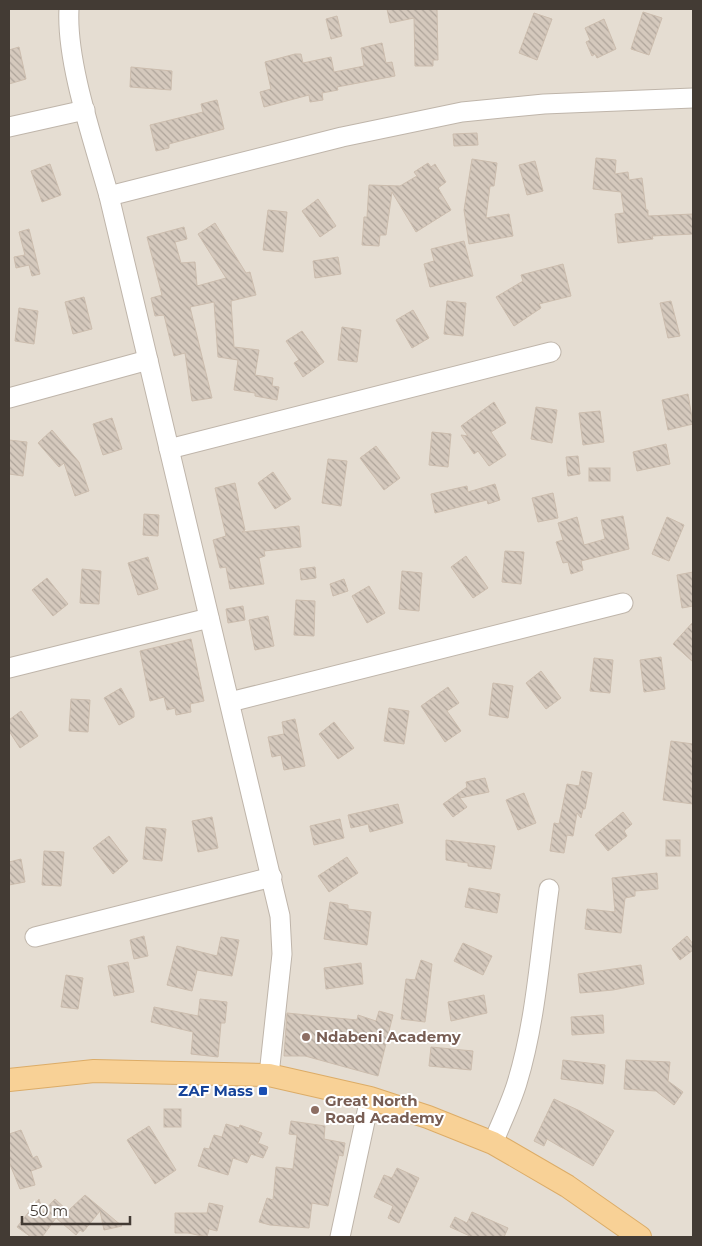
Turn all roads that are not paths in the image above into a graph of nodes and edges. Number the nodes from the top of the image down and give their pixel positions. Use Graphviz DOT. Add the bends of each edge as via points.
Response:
graph roads {
  1 [pos="69,9"];
  2 [pos="693,98"];
  3 [pos="85,110"];
  4 [pos="9,127"];
  5 [pos="109,196"];
  6 [pos="551,352"];
  7 [pos="148,360"];
  8 [pos="9,398"];
  9 [pos="169,449"];
  10 [pos="622,603"];
  11 [pos="209,618"];
  12 [pos="9,668"];
  13 [pos="230,702"];
  14 [pos="272,877"];
  15 [pos="549,889"];
  16 [pos="35,937"];
  17 [pos="269,1075"];
  18 [pos="9,1080"];
  19 [pos="370,1098"];
  20 [pos="493,1143"];
  21 [pos="340,1237"];
  22 [pos="640,1237"];
  1 -- 3 [label="street" via="72,48"];
  2 -- 5 [label="street" via="544,104 462,112 342,137"];
  3 -- 4 [label="street"];
  3 -- 5 [label="street"];
  5 -- 7 [label="street"];
  6 -- 9 [label="street"];
  7 -- 8 [label="street"];
  7 -- 9 [label="street"];
  9 -- 11 [label="street"];
  10 -- 13 [label="street"];
  11 -- 12 [label="street"];
  11 -- 13 [label="street"];
  13 -- 14 [label="street"];
  14 -- 16 [label="street"];
  14 -- 17 [label="street" via="280,916 282,954"];
  15 -- 20 [label="street" via="523,1057 517,1083"];
  17 -- 18 [label="main road" via="94,1071"];
  17 -- 19 [label="main road"];
  19 -- 20 [label="main road"];
  19 -- 21 [label="street"];
  20 -- 22 [label="main road" via="567,1186"];
}
